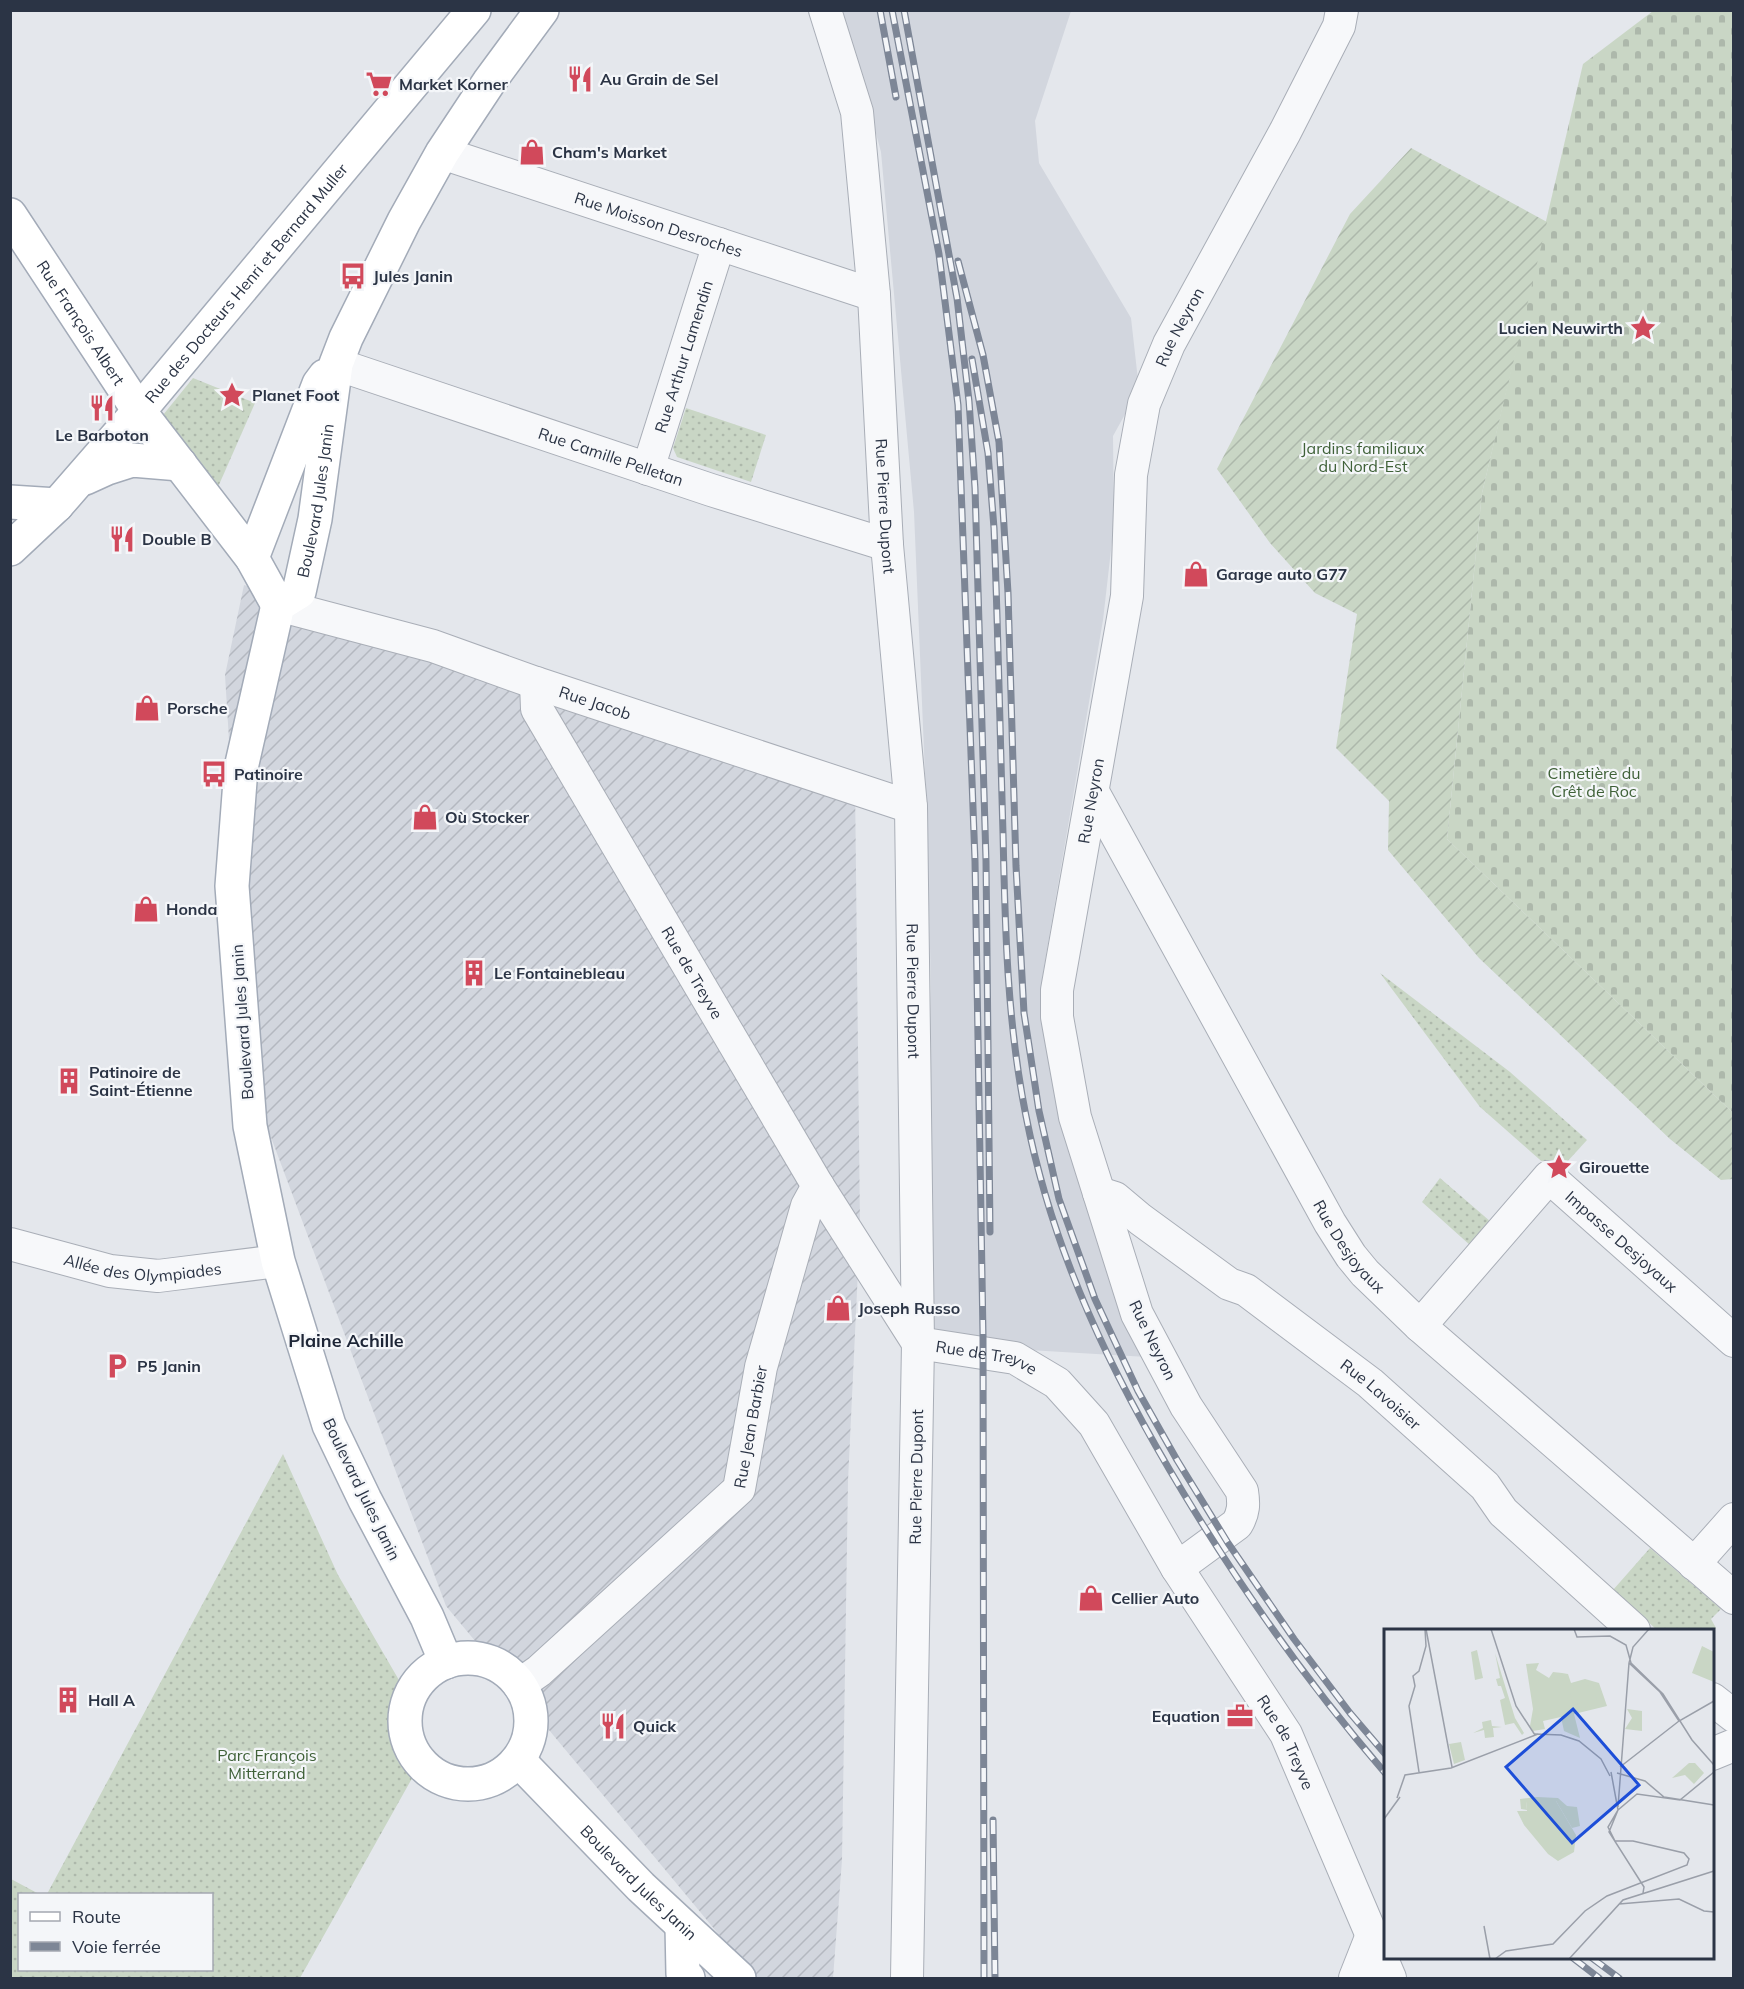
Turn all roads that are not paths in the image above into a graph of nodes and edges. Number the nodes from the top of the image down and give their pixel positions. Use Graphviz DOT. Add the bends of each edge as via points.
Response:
graph roads {
  1 [pos="474,10"];
  2 [pos="542,10"];
  3 [pos="825,10"];
  4 [pos="1342,10"];
  5 [pos="442,153"];
  6 [pos="10,215"];
  7 [pos="719,244"];
  8 [pos="874,295"];
  9 [pos="336,364"];
  10 [pos="139,411"];
  11 [pos="180,464"];
  12 [pos="648,469"];
  13 [pos="67,493"];
  14 [pos="10,502"];
  15 [pos="887,545"];
  16 [pos="10,549"];
  17 [pos="252,558"];
  18 [pos="278,605"];
  19 [pos="536,683"];
  20 [pos="1093,792"];
  21 [pos="911,807"];
  22 [pos="818,1186"];
  23 [pos="1099,1193"];
  24 [pos="10,1244"];
  25 [pos="278,1261"];
  26 [pos="1420,1326"];
  27 [pos="1734,1341"];
  28 [pos="918,1343"];
  29 [pos="1734,1519"];
  30 [pos="1694,1564"];
  31 [pos="1177,1568"];
  32 [pos="1734,1598"];
  33 [pos="1633,1629"];
  34 [pos="446,1662"];
  35 [pos="519,1685"];
  36 [pos="1714,1700"];
  37 [pos="1734,1716"];
  38 [pos="1734,1745"];
  39 [pos="1714,1754"];
  40 [pos="518,1760"];
  41 [pos="682,1926"];
  42 [pos="1379,1932"];
  43 [pos="1384,1953"];
  44 [pos="1385,1959"];
  45 [pos="688,1978"];
  46 [pos="738,1978"];
  47 [pos="907,1978"];
  48 [pos="1355,1978"];
  49 [pos="1390,1978"];
  1 -- 10 [label="main road, Rue des Docteurs Henri et Bernard Muller"];
  2 -- 5 [label="main road, Boulevard Jules Janin"];
  3 -- 8 [label="street, Rue Pierre Dupont" via="857,112"];
  4 -- 20 [label="street, Rue Neyron" via="1339,26 1285,132 1169,344 1144,404 1131,475 1127,596"];
  5 -- 7 [label="street, Rue Moisson Desroches"];
  5 -- 9 [label="main road, Boulevard Jules Janin" via="404,221"];
  6 -- 10 [label="main road, Rue François Albert"];
  7 -- 8 [label="street, Rue Moisson Desroches"];
  7 -- 12 [label="street, Rue Arthur Lamendin"];
  8 -- 15 [label="street, Rue Pierre Dupont"];
  9 -- 12 [label="street, Rue Camille Pelletan"];
  9 -- 17 [label="main road, Boulevard Jules Janin" via="319,384"];
  9 -- 18 [label="main road, Boulevard Jules Janin" via="315,519 299,592"];
  10 -- 11 [label="main road, Rue François Albert"];
  10 -- 13 [label="main road, Rue des Docteurs Henri et Bernard Muller"];
  11 -- 13 [label="main road" via="132,460 107,468"];
  11 -- 17 [label="main road, Rue François Albert"];
  12 -- 15 [label="street, Rue Camille Pelletan"];
  13 -- 14 [label="main road"];
  13 -- 16 [label="main road, Rue des Docteurs Henri et Bernard Muller"];
  15 -- 21 [label="street, Rue Pierre Dupont"];
  17 -- 18 [label="main road, Rue François Albert"];
  18 -- 19 [label="street, Rue Jacob" via="433,646"];
  18 -- 25 [label="main road, Boulevard Jules Janin" via="241,768 232,886 250,1125"];
  19 -- 21 [label="street, Rue Jacob"];
  19 -- 22 [label="street, Rue de Treyve" via="537,709"];
  20 -- 23 [label="street, Rue Neyron" via="1056,990 1057,1017 1075,1117"];
  20 -- 26 [label="street, Rue Desjoyaux" via="1351,1256 1377,1287"];
  21 -- 28 [label="street, Rue Pierre Dupont"];
  22 -- 28 [label="street, Rue de Treyve"];
  22 -- 35 [label="street, Rue Jean Barbier" via="807,1206 761,1367 739,1489"];
  23 -- 31 [label="street, Rue Neyron" via="1137,1314 1186,1406 1242,1491 1243,1515 1237,1524"];
  23 -- 33 [label="street, Rue Lavoisier" via="1114,1198 1229,1284 1246,1290 1370,1383 1485,1486 1503,1512"];
  24 -- 25 [label="street, Allée des Olympiades" via="110,1271 158,1276"];
  25 -- 34 [label="main road, Boulevard Jules Janin" via="329,1425"];
  26 -- 27 [label="street, Impasse Desjoyaux" via="1549,1177"];
  26 -- 30 [label="street, Rue Desjoyaux"];
  28 -- 31 [label="street, Rue de Treyve" via="1016,1358 1057,1383 1094,1424"];
  28 -- 47 [label="street, Rue Pierre Dupont"];
  29 -- 30 [label="street"];
  30 -- 32 [label="street, Rue Desjoyaux"];
  31 -- 42 [label="street, Rue de Treyve" via="1286,1734"];
  34 -- 35 [label="main road" via="466,1658 486,1661 505,1670"];
  34 -- 40 [label="main road" via="428,1672 406,1706 410,1746 421,1764 457,1783 477,1784 508,1770"];
  35 -- 40 [label="main road" via="528,1703 531,1722"];
  36 -- 37 [label="street"];
  38 -- 39 [label="street"];
  40 -- 41 [label="main road, Boulevard Jules Janin"];
  41 -- 45 [label="main road" via="683,1974"];
  41 -- 46 [label="main road, Boulevard Jules Janin"];
  42 -- 43 [label="street, Rue de Treyve"];
  42 -- 48 [label="street"];
  44 -- 49 [label="street, Rue de Treyve"];
}
